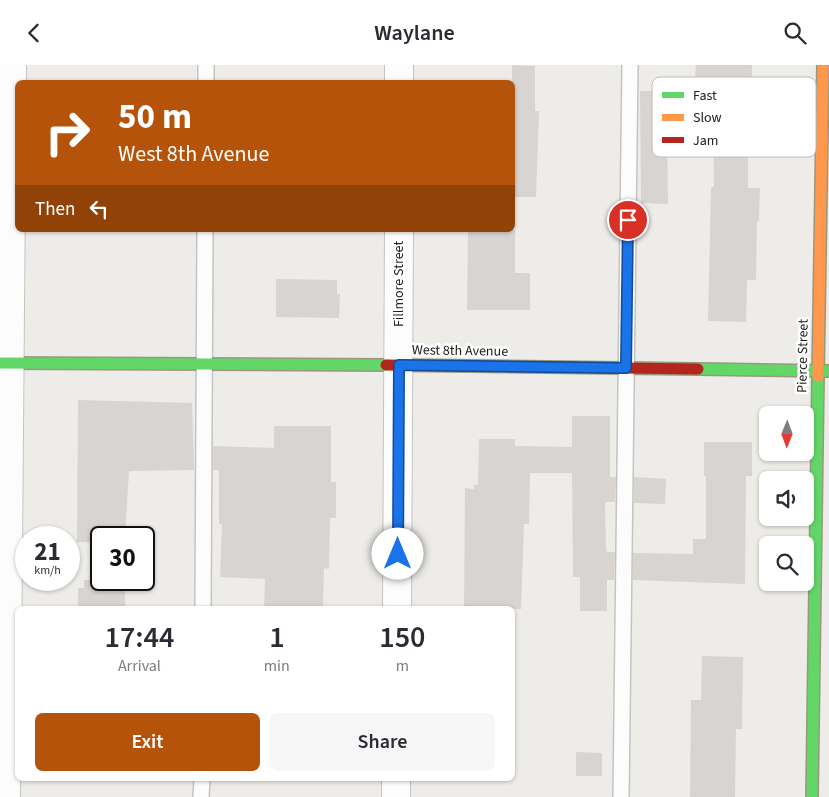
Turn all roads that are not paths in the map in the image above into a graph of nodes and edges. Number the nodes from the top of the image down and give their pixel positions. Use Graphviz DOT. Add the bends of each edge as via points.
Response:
graph roads {
  1 [pos="12,65"];
  2 [pos="206,65"];
  3 [pos="399,65"];
  4 [pos="630,65"];
  5 [pos="823,65"];
  6 [pos="206,80"];
  7 [pos="399,80"];
  8 [pos="205,232"];
  9 [pos="399,232"];
  10 [pos="5,363"];
  11 [pos="204,364"];
  12 [pos="399,365"];
  13 [pos="626,368"];
  14 [pos="823,371"];
  15 [pos="203,606"];
  16 [pos="397,606"];
  17 [pos="202,781"];
  18 [pos="396,781"];
  19 [pos="6,797"];
  20 [pos="201,797"];
  21 [pos="396,797"];
  22 [pos="621,797"];
  23 [pos="812,797"];
  1 -- 10 [label="street"];
  2 -- 6 [label="lane"];
  3 -- 7 [label="street"];
  4 -- 13 [label="lane"];
  5 -- 14 [label="street, Pierce Street"];
  8 -- 11 [label="lane"];
  9 -- 12 [label="street, Fillmore Street"];
  10 -- 11 [label="street, West 8th Avenue"];
  10 -- 19 [label="street"];
  11 -- 12 [label="street, West 8th Avenue"];
  11 -- 15 [label="lane"];
  12 -- 13 [label="street, West 8th Avenue"];
  12 -- 16 [label="street, Fillmore Street"];
  13 -- 14 [label="street, West 8th Avenue"];
  13 -- 22 [label="lane"];
  14 -- 23 [label="street, Pierce Street"];
  17 -- 20 [label="lane"];
  18 -- 21 [label="street"];
}
